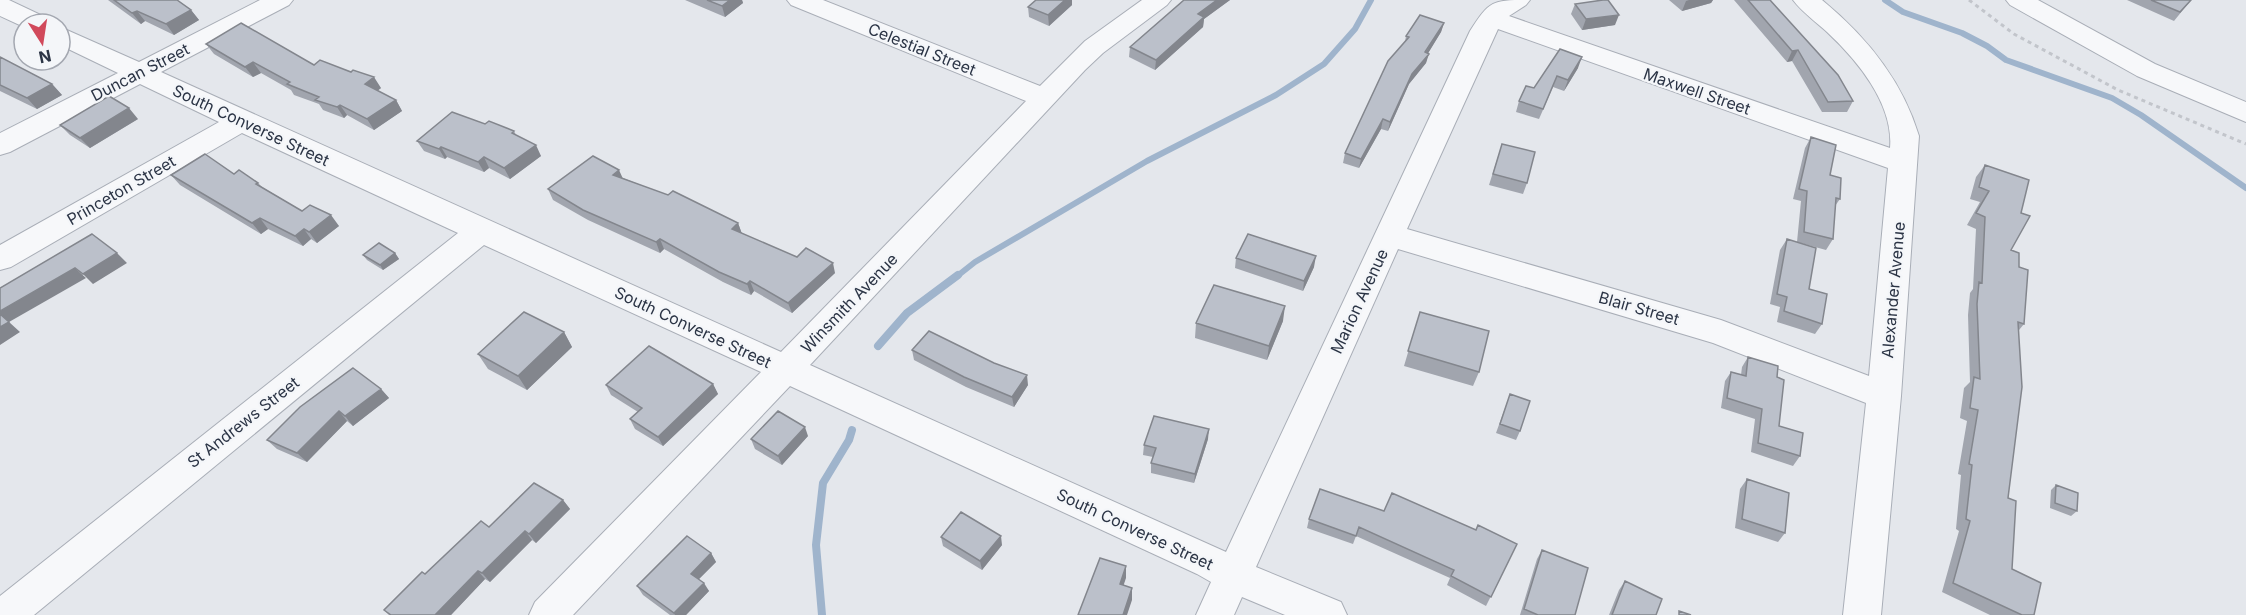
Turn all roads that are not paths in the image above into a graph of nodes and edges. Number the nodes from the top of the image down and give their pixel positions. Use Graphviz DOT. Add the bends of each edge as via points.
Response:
graph roads {
  1 [pos="280,0"];
  2 [pos="800,0"];
  3 [pos="1158,0"];
  4 [pos="1517,0"];
  5 [pos="1806,0"];
  6 [pos="2019,0"];
  7 [pos="1491,18"];
  8 [pos="72,41"];
  9 [pos="137,73"];
  10 [pos="1043,98"];
  11 [pos="2246,113"];
  12 [pos="241,121"];
  13 [pos="0,145"];
  14 [pos="1904,163"];
  15 [pos="482,230"];
  16 [pos="1389,236"];
  17 [pos="0,259"];
  18 [pos="785,369"];
  19 [pos="1884,396"];
  20 [pos="1233,575"];
  21 [pos="4,615"];
  22 [pos="548,615"];
  23 [pos="1215,615"];
  24 [pos="1328,615"];
  25 [pos="1862,615"];
  1 -- 9 [label="street, Duncan Street"];
  2 -- 10 [label="street, Celestial Street"];
  3 -- 10 [label="street, Winsmith Avenue" via="1094,47"];
  4 -- 7 [label="street, Marion Avenue"];
  5 -- 14 [label="street, Alexander Avenue" via="1863,54 1890,92 1905,136"];
  6 -- 11 [label="street" via="2145,70"];
  7 -- 14 [label="street, Maxwell Street"];
  7 -- 16 [label="street, Marion Avenue"];
  8 -- 9 [label="street, South Converse Street"];
  9 -- 12 [label="street, South Converse Street"];
  9 -- 13 [label="street, Duncan Street"];
  10 -- 18 [label="street, Winsmith Avenue"];
  12 -- 15 [label="street, South Converse Street"];
  12 -- 17 [label="street, Princeton Street"];
  14 -- 19 [label="street, Alexander Avenue"];
  15 -- 18 [label="street, South Converse Street"];
  15 -- 21 [label="street, St Andrews Street"];
  16 -- 19 [label="street, Blair Street" via="1701,326"];
  16 -- 20 [label="street, Marion Avenue"];
  18 -- 20 [label="street, South Converse Street"];
  18 -- 22 [label="street, Winsmith Avenue"];
  19 -- 25 [label="street, Alexander Avenue"];
  20 -- 23 [label="street, Marion Avenue"];
  20 -- 24 [label="street, South Converse Street"];
}
